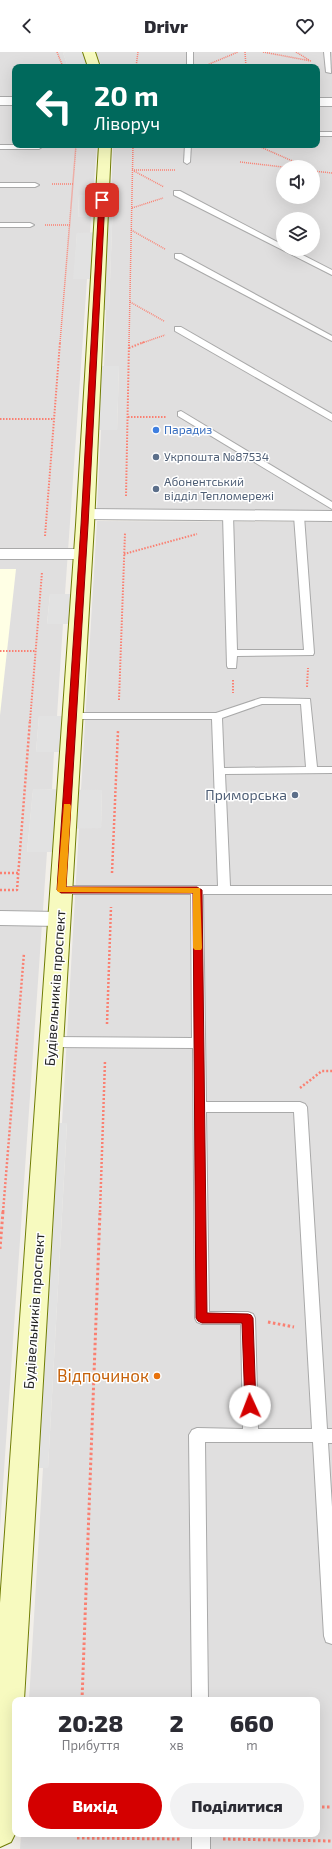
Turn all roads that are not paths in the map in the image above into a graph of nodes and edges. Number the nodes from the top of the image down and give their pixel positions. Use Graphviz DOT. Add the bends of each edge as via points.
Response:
graph roads {
  1 [pos="89,52"];
  2 [pos="190,52"];
  3 [pos="327,52"];
  4 [pos="93,64"];
  5 [pos="190,64"];
  6 [pos="328,72"];
  7 [pos="0,101"];
  8 [pos="12,101"];
  9 [pos="320,102"];
  10 [pos="332,102"];
  11 [pos="320,134"];
  12 [pos="332,134"];
  13 [pos="0,147"];
  14 [pos="12,147"];
  15 [pos="105,148"];
  16 [pos="188,148"];
  17 [pos="188,162"];
  18 [pos="35,184"];
  19 [pos="0,185"];
  20 [pos="177,193"];
  21 [pos="0,225"];
  22 [pos="30,225"];
  23 [pos="276,244"];
  24 [pos="178,256"];
  25 [pos="299,256"];
  26 [pos="332,273"];
  27 [pos="178,330"];
  28 [pos="332,339"];
  29 [pos="184,416"];
  30 [pos="332,418"];
  31 [pos="332,506"];
  32 [pos="85,514"];
  33 [pos="299,516"];
  34 [pos="332,516"];
  35 [pos="228,521"];
  36 [pos="0,554"];
  37 [pos="83,554"];
  38 [pos="232,653"];
  39 [pos="232,666"];
  40 [pos="72,716"];
  41 [pos="217,716"];
  42 [pos="312,770"];
  43 [pos="332,770"];
  44 [pos="220,771"];
  45 [pos="61,890"];
  46 [pos="197,890"];
  47 [pos="224,890"];
  48 [pos="332,890"];
  49 [pos="0,918"];
  50 [pos="59,919"];
  51 [pos="51,1042"];
  52 [pos="199,1043"];
  53 [pos="200,1107"];
  54 [pos="251,1436"];
  55 [pos="326,1436"];
  56 [pos="332,1636"];
  57 [pos="200,1697"];
  58 [pos="0,1831"];
  59 [pos="201,1837"];
  60 [pos="201,1849"];
  1 -- 4 [label="main road"];
  2 -- 5 [label="lane"];
  3 -- 6 [label="lane"];
  7 -- 8 [label="street"];
  9 -- 10 [label="street"];
  11 -- 12 [label="lane"];
  13 -- 14 [label="lane"];
  15 -- 32 [label="main road, Будівельників проспект"];
  16 -- 17 [label="lane"];
  18 -- 19 [label="lane"];
  20 -- 23 [label="lane"];
  21 -- 22 [label="lane"];
  24 -- 28 [label="lane"];
  25 -- 26 [label="lane"];
  27 -- 30 [label="lane"];
  29 -- 31 [label="lane"];
  32 -- 35 [label="street"];
  32 -- 37 [label="main road, Будівельників проспект"];
  33 -- 34 [label="street"];
  33 -- 35 [label="street"];
  33 -- 38 [label="lane" via="309,653"];
  35 -- 38 [label="lane"];
  36 -- 37 [label="street"];
  37 -- 40 [label="main road, Будівельників проспект"];
  38 -- 39 [label="lane"];
  40 -- 41 [label="lane"];
  40 -- 45 [label="main road, Будівельників проспект"];
  41 -- 42 [label="lane" via="261,701 306,701"];
  41 -- 44 [label="lane"];
  42 -- 43 [label="lane"];
  42 -- 44 [label="lane"];
  44 -- 47 [label="lane"];
  45 -- 46 [label="lane"];
  45 -- 50 [label="main road, Будівельників проспект"];
  46 -- 47 [label="lane"];
  46 -- 52 [label="lane"];
  47 -- 48 [label="lane"];
  49 -- 50 [label="street"];
  50 -- 51 [label="main road, Будівельників проспект"];
  51 -- 52 [label="lane"];
  51 -- 58 [label="main road, Будівельників проспект"];
  52 -- 53 [label="lane"];
  53 -- 54 [label="lane" via="202,1318 248,1318"];
  53 -- 55 [label="lane" via="300,1107 314,1331"];
  54 -- 55 [label="lane"];
  54 -- 57 [label="lane" via="197,1435"];
  55 -- 56 [label="lane"];
  59 -- 60 [label="lane"];
}
